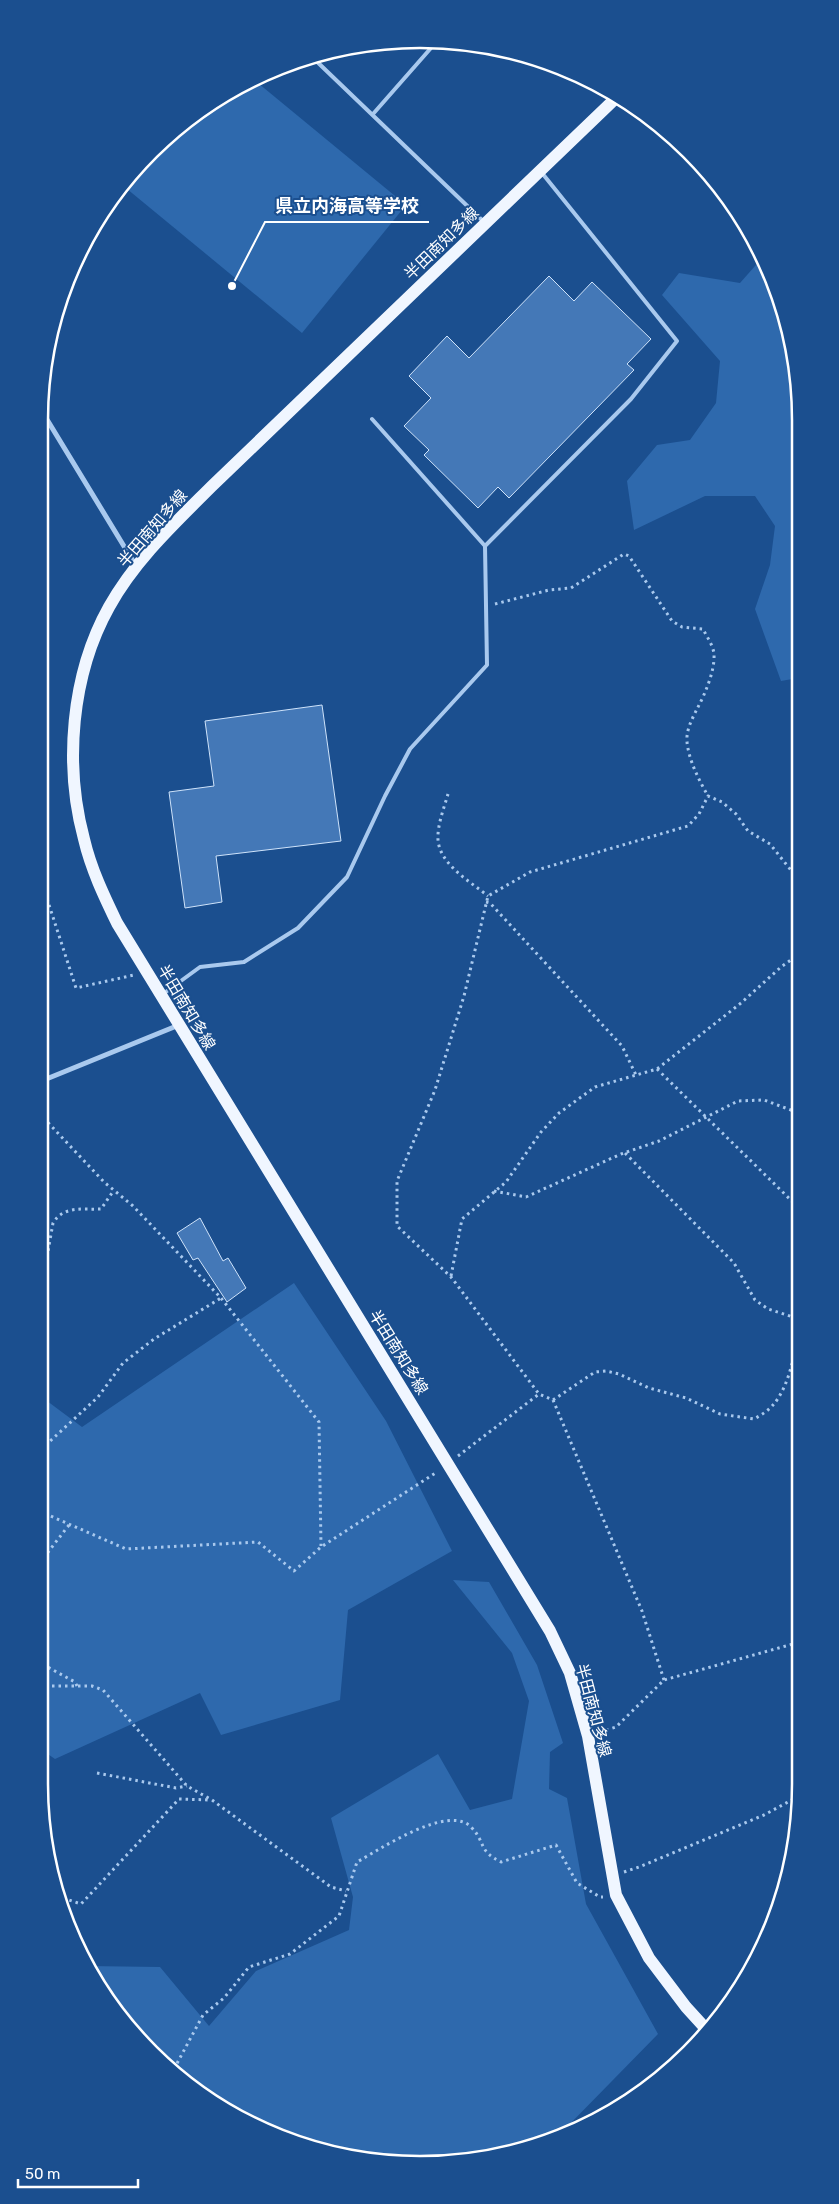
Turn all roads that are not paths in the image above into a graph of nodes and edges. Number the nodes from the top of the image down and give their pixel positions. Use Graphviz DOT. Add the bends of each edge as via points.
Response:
graph roads {
  1 [pos="431,48"];
  2 [pos="317,62"];
  3 [pos="613,101"];
  4 [pos="373,114"];
  5 [pos="540,171"];
  6 [pos="486,223"];
  7 [pos="372,419"];
  8 [pos="48,421"];
  9 [pos="485,546"];
  10 [pos="136,567"];
  11 [pos="161,995"];
  12 [pos="178,1025"];
  13 [pos="48,1078"];
  14 [pos="703,2025"];
  1 -- 4 [label="lane"];
  2 -- 4 [label="lane"];
  3 -- 5 [label="main road, 半田南知多線"];
  4 -- 6 [label="lane"];
  5 -- 6 [label="main road, 半田南知多線"];
  5 -- 9 [label="lane" via="676,341 631,399"];
  6 -- 10 [label="main road, 半田南知多線" via="167,530"];
  7 -- 9 [label="lane"];
  8 -- 10 [label="street"];
  9 -- 11 [label="lane" via="487,665 410,749 347,877 298,928 244,962 200,966"];
  10 -- 11 [label="main road, 半田南知多線" via="109,607 86,667 77,707 75,796 96,877 117,923"];
  11 -- 12 [label="main road, 半田南知多線"];
  12 -- 13 [label="street"];
  12 -- 14 [label="main road, 半田南知多線" via="550,1631 570,1673 588,1736 616,1896 650,1958"];
}
